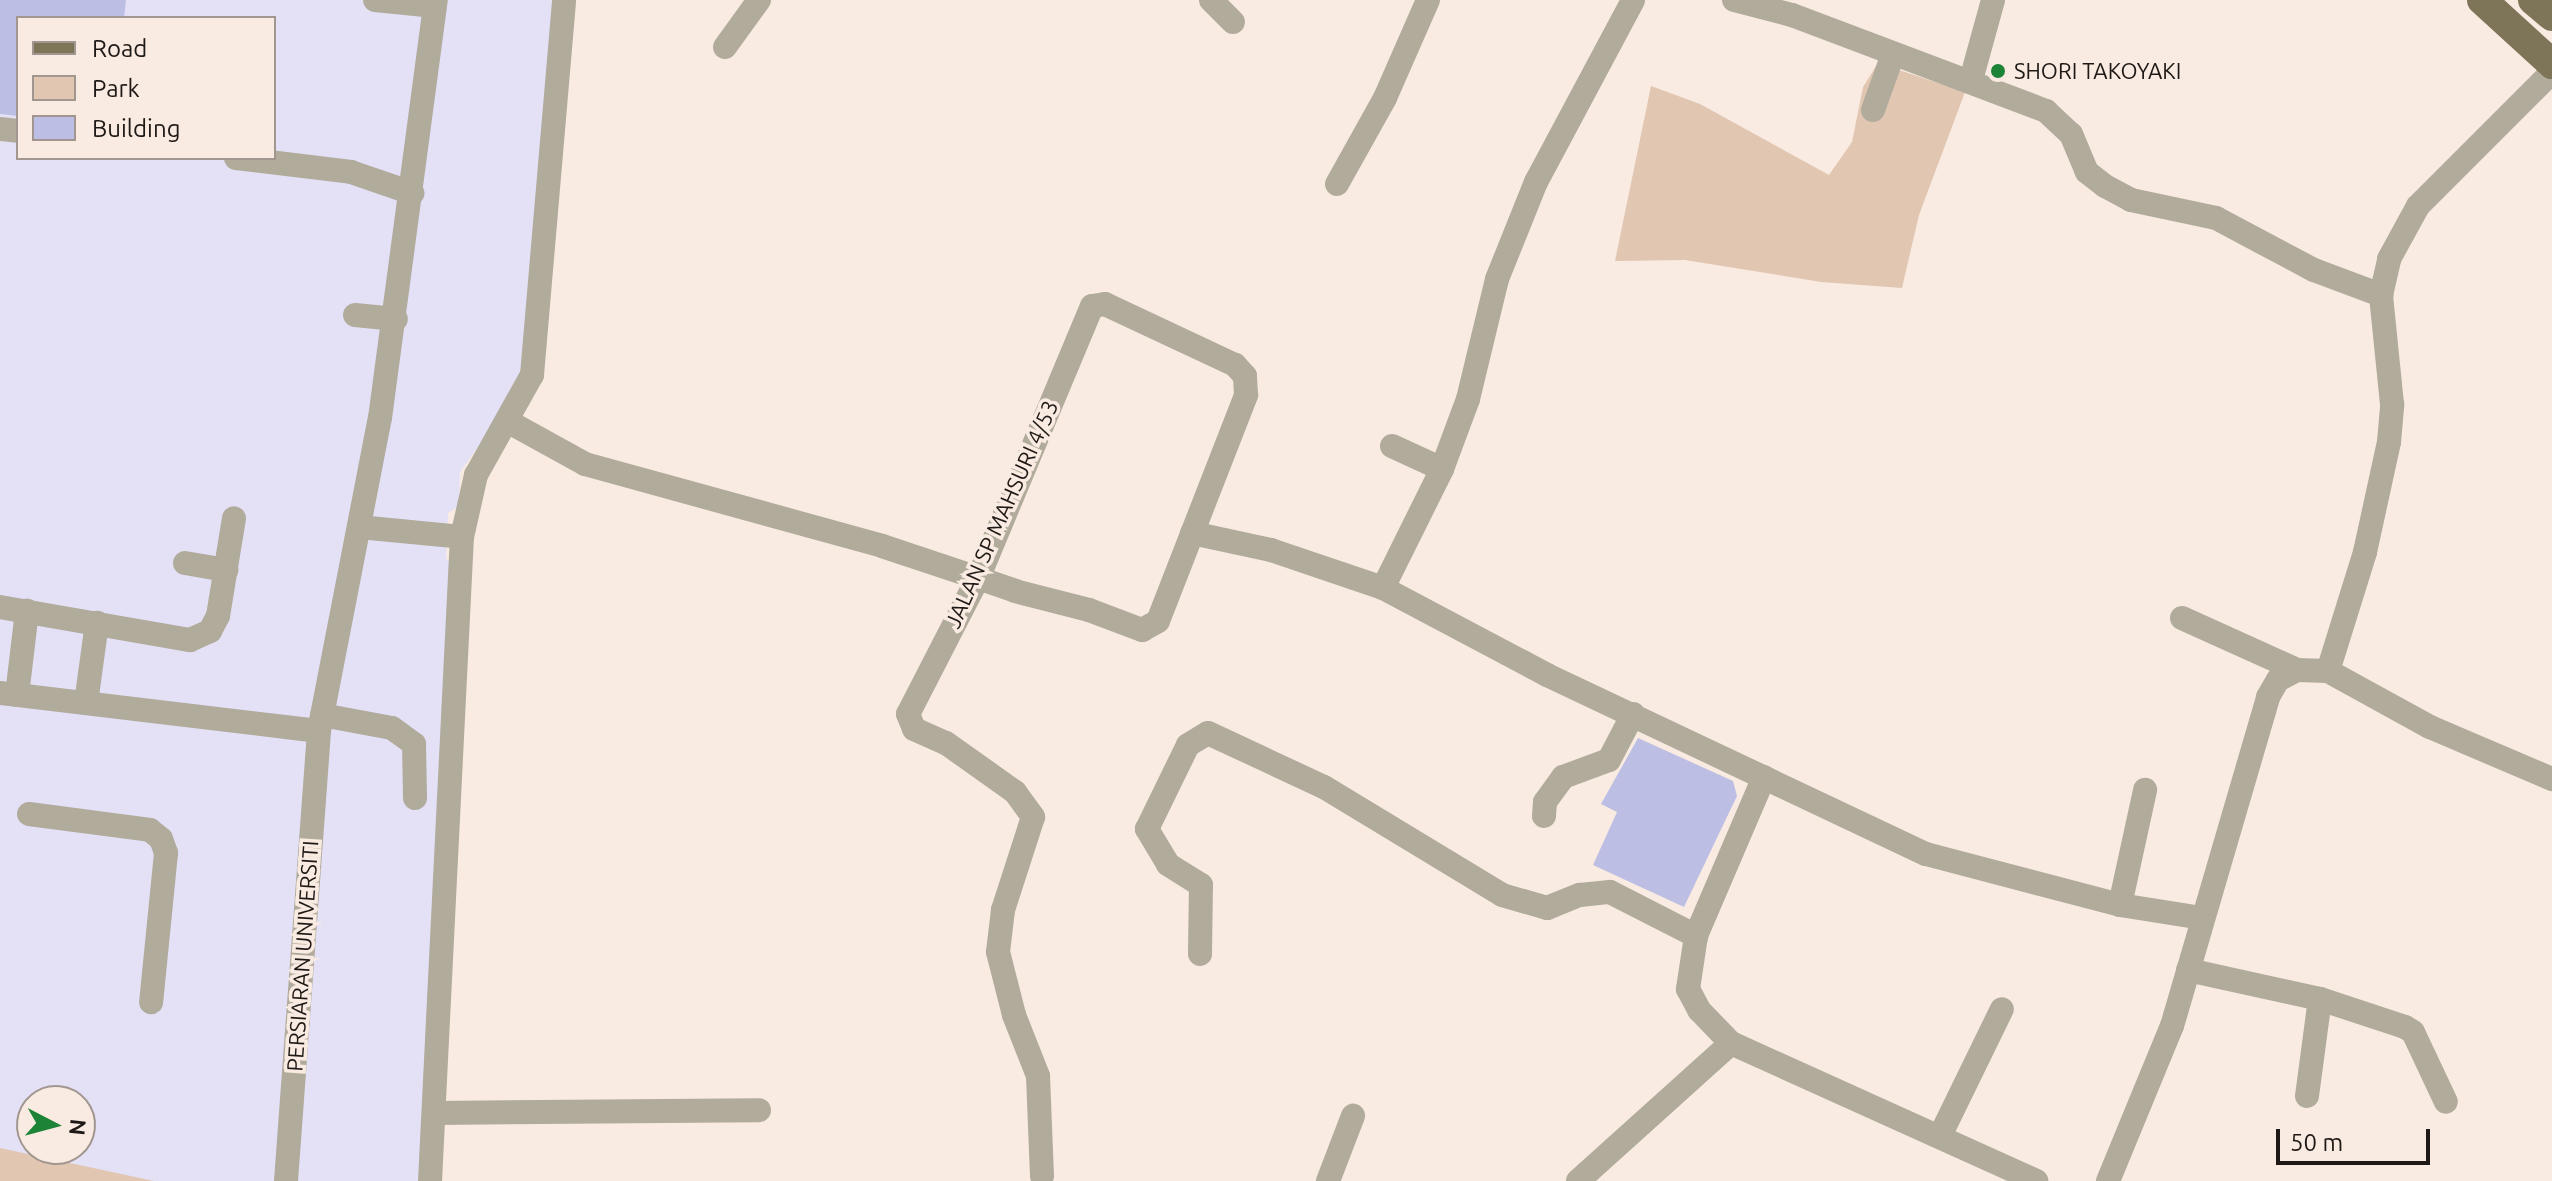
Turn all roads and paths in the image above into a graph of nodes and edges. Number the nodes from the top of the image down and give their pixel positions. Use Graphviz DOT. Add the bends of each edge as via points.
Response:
graph roads {
  1 [pos="375,0"];
  2 [pos="564,0"];
  3 [pos="759,0"];
  4 [pos="1211,0"];
  5 [pos="1428,0"];
  6 [pos="1633,0"];
  7 [pos="1734,0"];
  8 [pos="1993,0"];
  9 [pos="2482,0"];
  10 [pos="2503,0"];
  11 [pos="2533,0"];
  12 [pos="436,3"];
  13 [pos="2552,16"];
  14 [pos="1233,22"];
  15 [pos="2552,44"];
  16 [pos="725,47"];
  17 [pos="1893,54"];
  18 [pos="2552,64"];
  19 [pos="2552,72"];
  20 [pos="1971,80"];
  21 [pos="1873,110"];
  22 [pos="252,160"];
  23 [pos="1337,184"];
  24 [pos="412,193"];
  25 [pos="2381,295"];
  26 [pos="355,315"];
  27 [pos="396,319"];
  28 [pos="509,422"];
  29 [pos="1392,446"];
  30 [pos="1442,469"];
  31 [pos="234,518"];
  32 [pos="359,527"];
  33 [pos="1192,533"];
  34 [pos="462,537"];
  35 [pos="185,563"];
  36 [pos="226,570"];
  37 [pos="978,578"];
  38 [pos="1383,588"];
  39 [pos="0,607"];
  40 [pos="27,611"];
  41 [pos="2182,618"];
  42 [pos="97,623"];
  43 [pos="2297,670"];
  44 [pos="2328,671"];
  45 [pos="9,694"];
  46 [pos="86,703"];
  47 [pos="1633,714"];
  48 [pos="320,723"];
  49 [pos="1764,777"];
  50 [pos="2552,779"];
  51 [pos="2145,790"];
  52 [pos="415,798"];
  53 [pos="29,814"];
  54 [pos="1544,816"];
  55 [pos="2120,905"];
  56 [pos="2202,918"];
  57 [pos="1696,936"];
  58 [pos="1200,954"];
  59 [pos="2188,970"];
  60 [pos="2320,999"];
  61 [pos="151,1002"];
  62 [pos="2002,1009"];
  63 [pos="1731,1043"];
  64 [pos="2307,1096"];
  65 [pos="2446,1102"];
  66 [pos="759,1110"];
  67 [pos="435,1113"];
  68 [pos="1353,1116"];
  69 [pos="1940,1136"];
  70 [pos="1042,1176"];
  71 [pos="286,1181"];
  72 [pos="430,1181"];
  73 [pos="1328,1181"];
  74 [pos="1578,1181"];
  75 [pos="2036,1181"];
  76 [pos="2108,1181"];
  1 -- 12 [label="street"];
  2 -- 28 [label="street" via="534,360 527,390"];
  3 -- 16 [label="street"];
  4 -- 14 [label="street"];
  5 -- 23 [label="street" via="1385,98"];
  6 -- 30 [label="street" via="1536,182 1508,251 1468,399"];
  7 -- 17 [label="street" via="1792,15"];
  8 -- 20 [label="street"];
  9 -- 18 [label="main road"];
  10 -- 15 [label="main road"];
  11 -- 13 [label="main road"];
  12 -- 24 [label="street, PERSIARAN UNIVERSITI"];
  17 -- 20 [label="street"];
  17 -- 21 [label="street"];
  19 -- 25 [label="street" via="2418,206 2389,259"];
  20 -- 25 [label="street" via="2059,120 2087,172 2131,200 2216,218 2314,270"];
  22 -- 24 [label="street" via="351,172"];
  24 -- 27 [label="street, PERSIARAN UNIVERSITI"];
  25 -- 44 [label="street" via="2392,404 2389,442 2365,552"];
  26 -- 27 [label="street"];
  27 -- 32 [label="street, PERSIARAN UNIVERSITI"];
  28 -- 34 [label="street" via="470,487"];
  28 -- 37 [label="street" via="585,464"];
  29 -- 30 [label="street"];
  30 -- 38 [label="street"];
  31 -- 36 [label="street"];
  32 -- 34 [label="street"];
  32 -- 48 [label="street, PERSIARAN UNIVERSITI"];
  33 -- 37 [label="street" via="1158,621 1148,629"];
  33 -- 37 [label="street, JALAN SP MAHSURI 4/53" via="1246,395 1245,376 1235,365 1095,304"];
  33 -- 38 [label="street" via="1271,550"];
  34 -- 67 [label="street"];
  35 -- 36 [label="street"];
  36 -- 42 [label="street" via="218,616 210,631 190,640"];
  37 -- 70 [label="street, JALAN SP MAHSURI 4/53" via="908,714 914,729 946,743 1015,792 1033,817 1003,910 998,952 1014,1015 1038,1076"];
  38 -- 47 [label="street"];
  39 -- 40 [label="street"];
  40 -- 42 [label="street"];
  40 -- 45 [label="street"];
  41 -- 43 [label="street"];
  42 -- 46 [label="street"];
  43 -- 44 [label="street"];
  43 -- 56 [label="street" via="2278,680 2268,697"];
  44 -- 50 [label="street" via="2430,727"];
  45 -- 46 [label="street"];
  46 -- 48 [label="street"];
  47 -- 49 [label="street"];
  47 -- 54 [label="street" via="1609,760 1563,777 1552,788"];
  48 -- 52 [label="street" via="392,728 414,744"];
  48 -- 71 [label="street, PERSIARAN UNIVERSITI"];
  49 -- 55 [label="street" via="1926,854"];
  49 -- 57 [label="street"];
  51 -- 55 [label="street"];
  53 -- 61 [label="street" via="150,830 161,839 166,853"];
  55 -- 56 [label="street"];
  56 -- 59 [label="street"];
  57 -- 58 [label="street" via="1610,892 1580,895 1547,908 1502,895 1324,787 1208,733 1188,745 1147,829 1168,864 1201,885"];
  57 -- 63 [label="street" via="1688,989 1699,1010"];
  59 -- 60 [label="street"];
  59 -- 76 [label="street" via="2172,1026"];
  60 -- 64 [label="street"];
  60 -- 65 [label="street" via="2413,1032"];
  62 -- 69 [label="street"];
  63 -- 69 [label="street"];
  63 -- 74 [label="street"];
  66 -- 67 [label="street"];
  67 -- 72 [label="street"];
  68 -- 73 [label="street"];
  69 -- 75 [label="street"];
}
